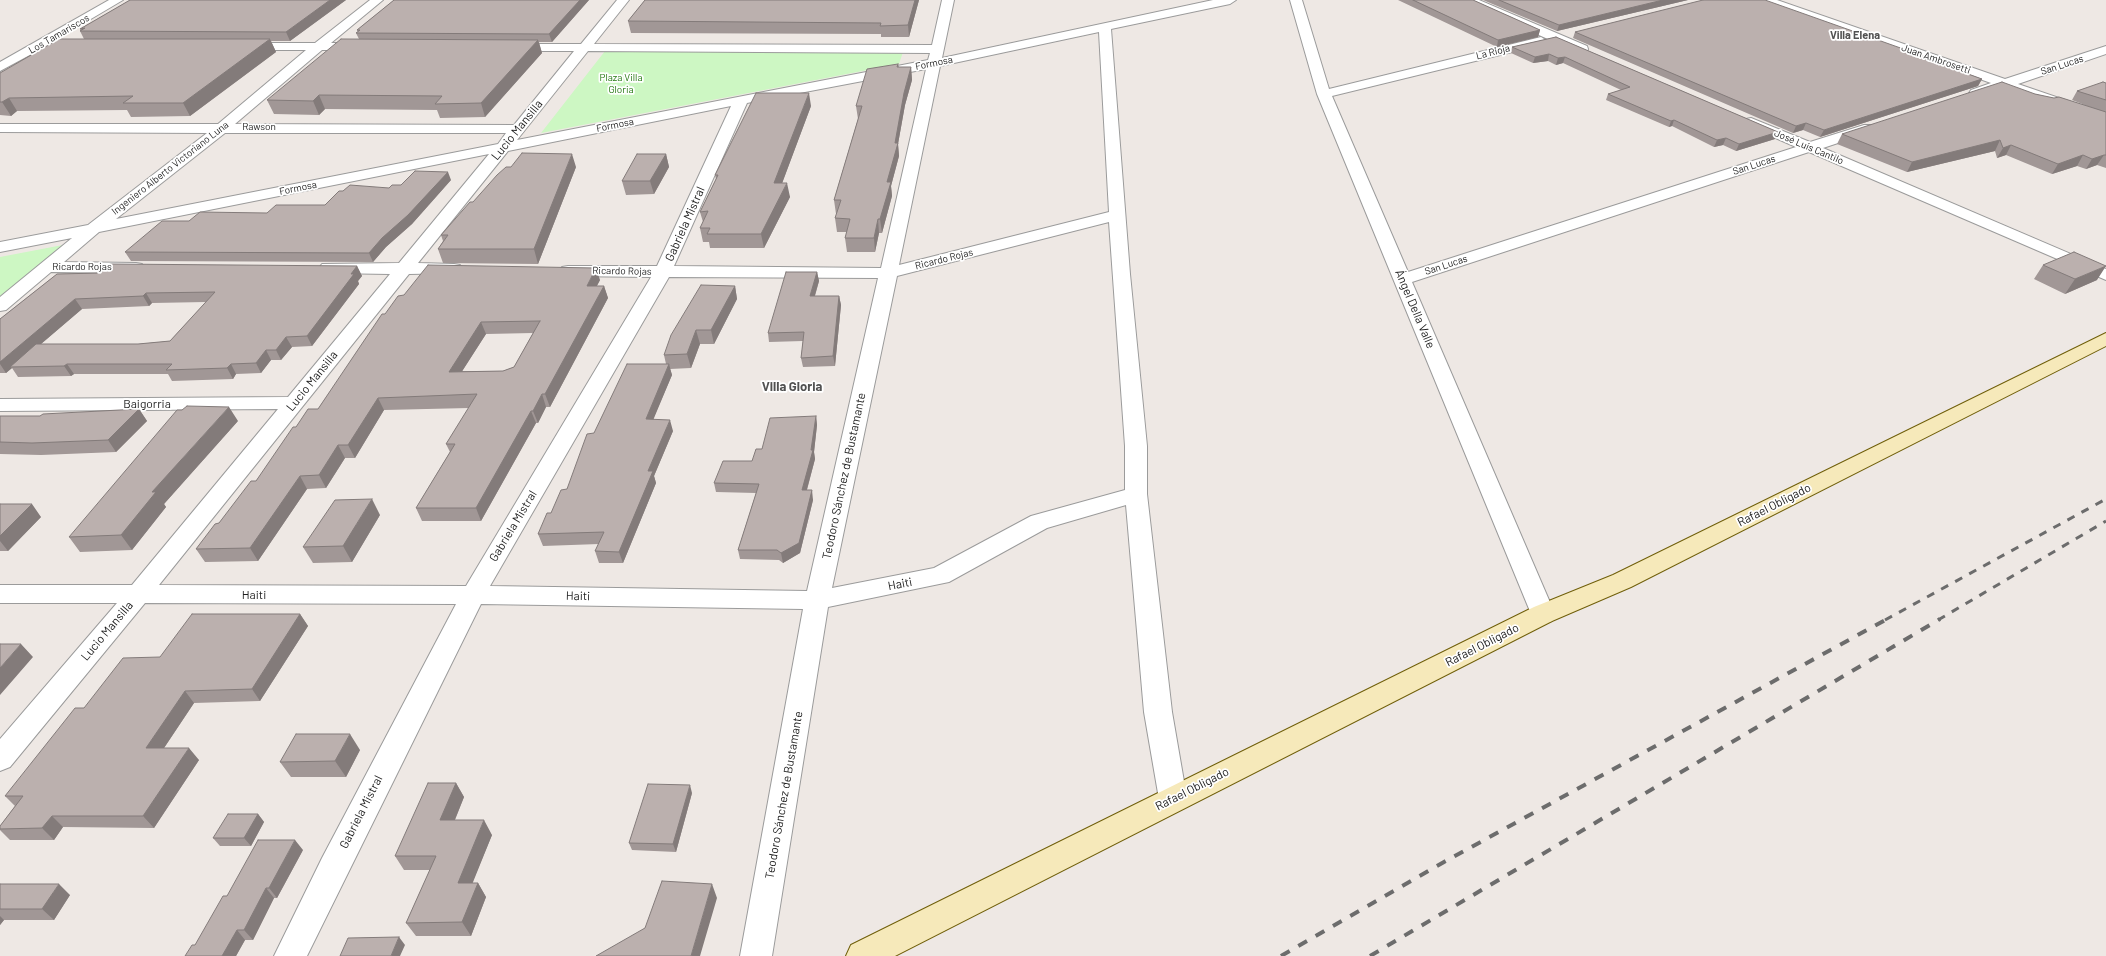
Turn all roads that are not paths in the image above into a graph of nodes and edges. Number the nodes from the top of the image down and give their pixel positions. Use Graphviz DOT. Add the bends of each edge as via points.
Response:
graph roads {
  1 [pos="117,0"];
  2 [pos="377,0"];
  3 [pos="623,0"];
  4 [pos="948,0"];
  5 [pos="1230,0"];
  6 [pos="1296,0"];
  7 [pos="1469,0"];
  8 [pos="1766,0"];
  9 [pos="1105,28"];
  10 [pos="1578,32"];
  11 [pos="1555,37"];
  12 [pos="38,46"];
  13 [pos="92,46"];
  14 [pos="232,46"];
  15 [pos="318,47"];
  16 [pos="373,47"];
  17 [pos="498,47"];
  18 [pos="584,47"];
  19 [pos="2106,50"];
  20 [pos="936,56"];
  21 [pos="1599,56"];
  22 [pos="0,67"];
  23 [pos="2004,83"];
  24 [pos="1324,94"];
  25 [pos="1959,98"];
  26 [pos="741,100"];
  27 [pos="1737,116"];
  28 [pos="2106,119"];
  29 [pos="1884,122"];
  30 [pos="223,127"];
  31 [pos="0,128"];
  32 [pos="518,129"];
  33 [pos="503,147"];
  34 [pos="1809,147"];
  35 [pos="1118,215"];
  36 [pos="94,228"];
  37 [pos="0,247"];
  38 [pos="47,267"];
  39 [pos="150,268"];
  40 [pos="308,268"];
  41 [pos="404,269"];
  42 [pos="474,270"];
  43 [pos="553,270"];
  44 [pos="663,272"];
  45 [pos="888,273"];
  46 [pos="2106,275"];
  47 [pos="1402,280"];
  48 [pos="0,306"];
  49 [pos="2106,339"];
  50 [pos="294,403"];
  51 [pos="0,405"];
  52 [pos="1136,494"];
  53 [pos="0,594"];
  54 [pos="138,595"];
  55 [pos="473,595"];
  56 [pos="817,600"];
  57 [pos="1544,614"];
  58 [pos="0,759"];
  59 [pos="1173,799"];
  60 [pos="290,956"];
  61 [pos="756,956"];
  62 [pos="862,956"];
  1 -- 12 [label="street, Los Tamariscos"];
  2 -- 15 [label="street, Ingeniero Alberto Victoriano Luna"];
  3 -- 18 [label="street, Lucio Mansilla"];
  4 -- 20 [label="street, Teodoro Sánchez de Bustamante"];
  5 -- 9 [label="street, Formosa"];
  6 -- 24 [label="street, Ángel Della Valle"];
  7 -- 11 [label="street"];
  8 -- 23 [label="street, Juan Ambrosetti"];
  9 -- 20 [label="street, Formosa"];
  9 -- 35 [label="street"];
  10 -- 11 [label="street, La Rioja"];
  11 -- 21 [label="street"];
  11 -- 24 [label="street, La Rioja"];
  12 -- 13 [label="street"];
  12 -- 22 [label="street, Los Tamariscos"];
  14 -- 15 [label="street"];
  15 -- 16 [label="street"];
  15 -- 30 [label="street, Ingeniero Alberto Victoriano Luna"];
  17 -- 18 [label="street"];
  18 -- 20 [label="street"];
  18 -- 32 [label="street, Lucio Mansilla"];
  19 -- 23 [label="street, San Lucas"];
  20 -- 26 [label="street, Formosa"];
  20 -- 45 [label="street, Teodoro Sánchez de Bustamante"];
  23 -- 25 [label="street, San Lucas"];
  23 -- 28 [label="street, Juan Ambrosetti"];
  24 -- 47 [label="street, Ángel Della Valle"];
  26 -- 33 [label="street, Formosa"];
  26 -- 44 [label="street, Gabriela Mistral"];
  27 -- 34 [label="street, José Luis Cantilo"];
  29 -- 34 [label="street, San Lucas"];
  30 -- 31 [label="street, Rawson"];
  30 -- 32 [label="street, Rawson"];
  30 -- 36 [label="street, Ingeniero Alberto Victoriano Luna"];
  32 -- 33 [label="street, Lucio Mansilla"];
  33 -- 36 [label="street, Formosa"];
  33 -- 41 [label="street, Lucio Mansilla"];
  34 -- 46 [label="street, José Luis Cantilo"];
  34 -- 47 [label="street, San Lucas"];
  35 -- 45 [label="street, Ricardo Rojas"];
  35 -- 52 [label="street" via="1136,446"];
  36 -- 37 [label="street, Formosa"];
  36 -- 38 [label="street, Ingeniero Alberto Victoriano Luna"];
  38 -- 39 [label="street, Ricardo Rojas"];
  38 -- 48 [label="street, Ingeniero Alberto Victoriano Luna"];
  40 -- 41 [label="street"];
  41 -- 42 [label="street"];
  41 -- 50 [label="street, Lucio Mansilla"];
  43 -- 44 [label="street, Ricardo Rojas"];
  44 -- 45 [label="street, Ricardo Rojas"];
  44 -- 55 [label="street, Gabriela Mistral"];
  45 -- 56 [label="street, Teodoro Sánchez de Bustamante"];
  47 -- 57 [label="street, Ángel Della Valle"];
  49 -- 57 [label="street, Rafael Obligado" via="1622,581"];
  50 -- 51 [label="street, Baigorria"];
  50 -- 54 [label="street, Lucio Mansilla"];
  52 -- 56 [label="street, Haiti" via="1039,522 940,576"];
  52 -- 59 [label="street" via="1158,712"];
  53 -- 54 [label="street, Haiti"];
  54 -- 55 [label="street, Haiti"];
  54 -- 58 [label="street, Lucio Mansilla"];
  55 -- 56 [label="street, Haiti"];
  55 -- 60 [label="street, Gabriela Mistral"];
  56 -- 61 [label="street, Teodoro Sánchez de Bustamante"];
  57 -- 59 [label="street, Rafael Obligado"];
  59 -- 62 [label="street, Rafael Obligado"];
}
